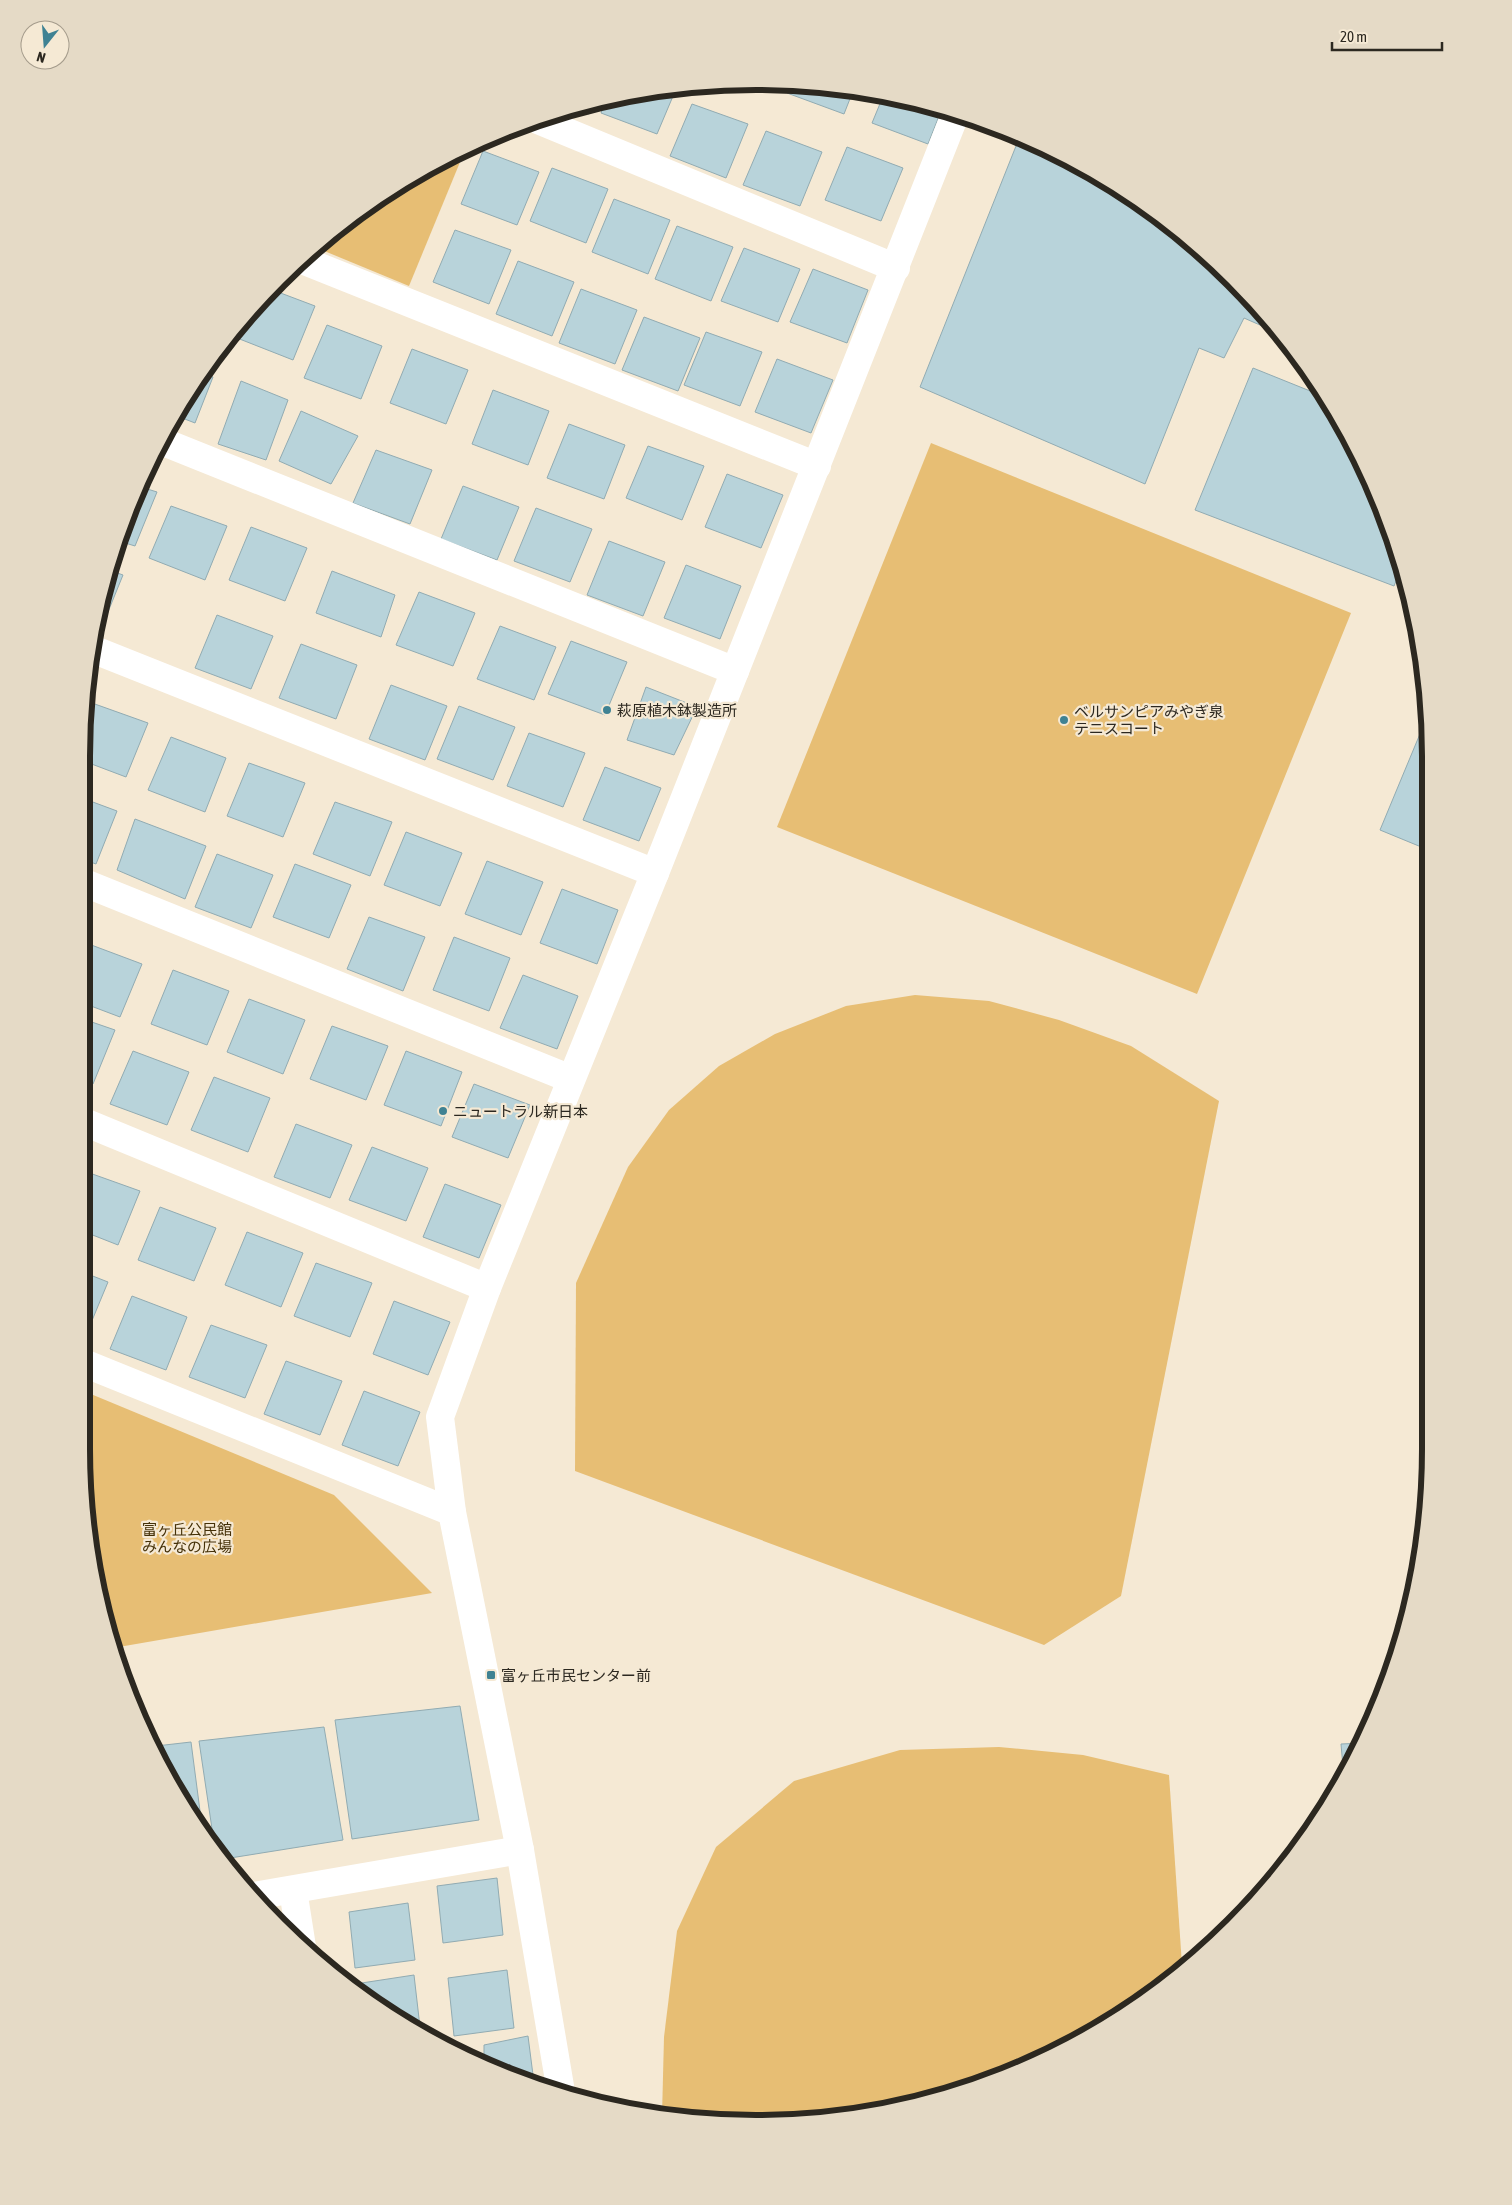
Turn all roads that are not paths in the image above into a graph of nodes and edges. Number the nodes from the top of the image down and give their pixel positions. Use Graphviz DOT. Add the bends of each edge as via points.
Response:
graph roads {
  1 [pos="953,120"];
  2 [pos="547,124"];
  3 [pos="309,263"];
  4 [pos="896,268"];
  5 [pos="168,444"];
  6 [pos="817,466"];
  7 [pos="99,652"];
  8 [pos="735,671"];
  9 [pos="655,873"];
  10 [pos="90,885"];
  11 [pos="571,1079"];
  12 [pos="90,1124"];
  13 [pos="487,1288"];
  14 [pos="90,1366"];
  15 [pos="452,1512"];
  16 [pos="520,1850"];
  17 [pos="293,1890"];
  18 [pos="261,1895"];
  19 [pos="300,1934"];
  20 [pos="560,2085"];
  1 -- 4 [label="street"];
  2 -- 4 [label="street"];
  3 -- 6 [label="street"];
  4 -- 6 [label="street"];
  5 -- 8 [label="street"];
  6 -- 8 [label="street"];
  7 -- 9 [label="street"];
  8 -- 9 [label="street"];
  9 -- 11 [label="street"];
  10 -- 11 [label="street"];
  11 -- 13 [label="street"];
  12 -- 13 [label="street"];
  13 -- 15 [label="street" via="440,1417"];
  14 -- 15 [label="street"];
  15 -- 16 [label="street"];
  16 -- 17 [label="street"];
  16 -- 20 [label="street"];
  17 -- 18 [label="street"];
  17 -- 19 [label="street"];
}
